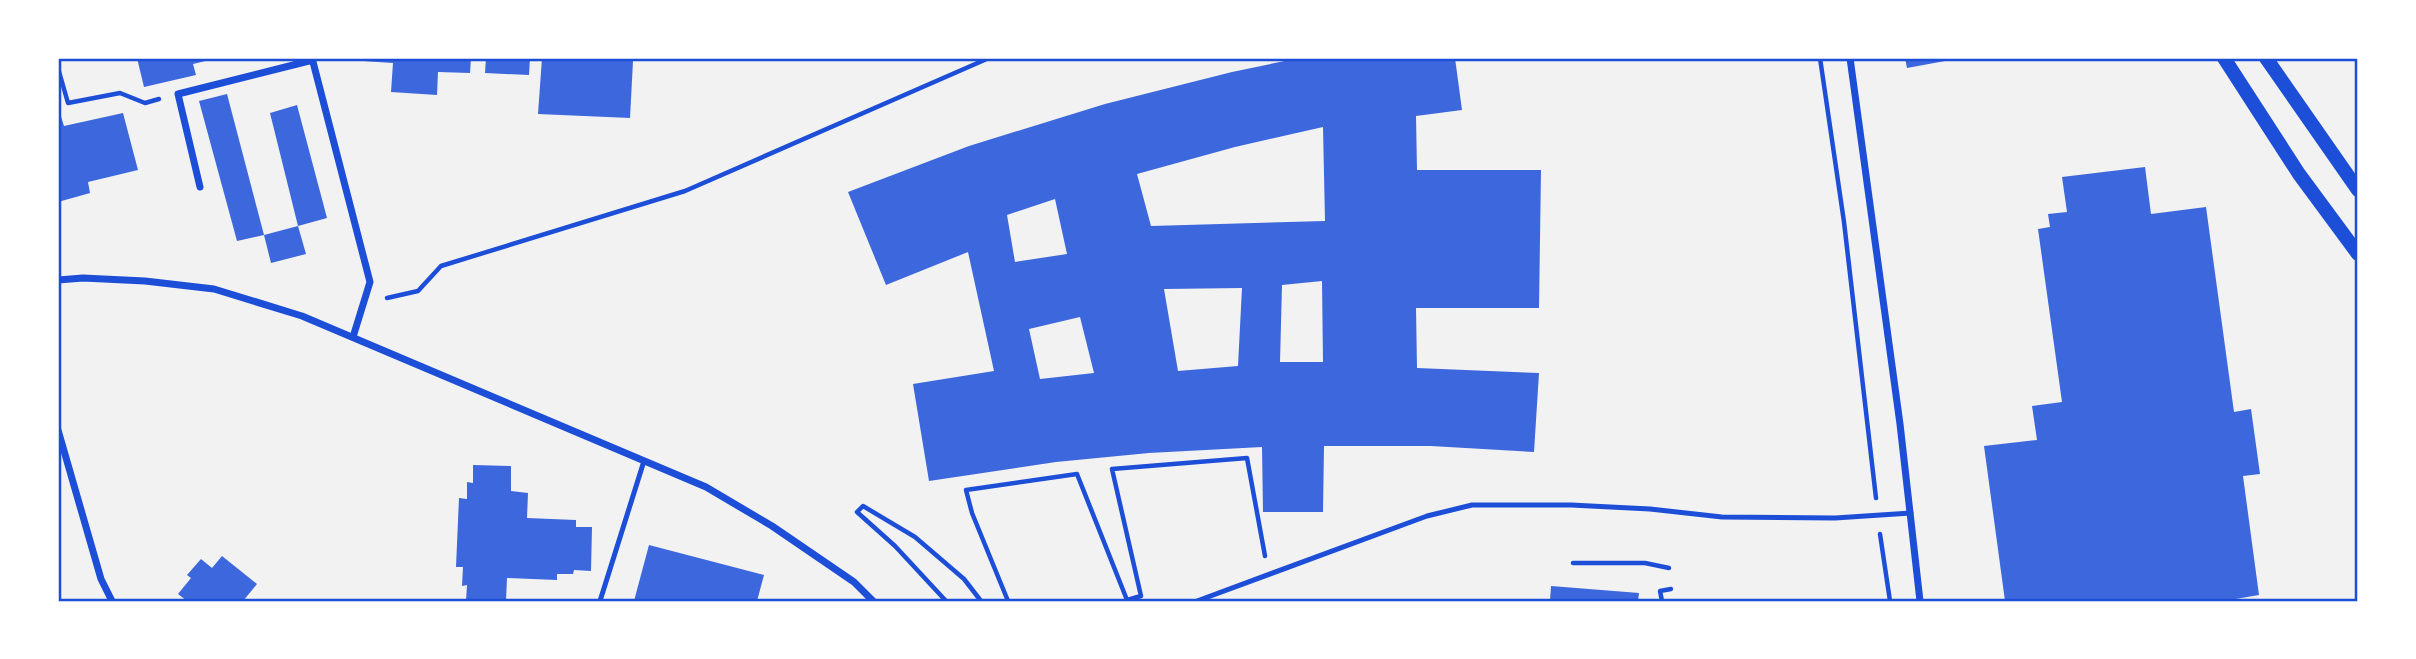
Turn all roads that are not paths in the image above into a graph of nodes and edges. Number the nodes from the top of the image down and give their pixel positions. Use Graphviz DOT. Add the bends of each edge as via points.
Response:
graph roads {
  1 [pos="1850,58"];
  2 [pos="2224,58"];
  3 [pos="2266,58"];
  4 [pos="312,59"];
  5 [pos="200,187"];
  6 [pos="2358,190"];
  7 [pos="2358,254"];
  8 [pos="58,280"];
  9 [pos="353,337"];
  10 [pos="58,430"];
  11 [pos="644,461"];
  12 [pos="1910,513"];
  13 [pos="112,601"];
  14 [pos="600,601"];
  15 [pos="873,601"];
  16 [pos="1197,601"];
  17 [pos="1920,601"];
  1 -- 12 [label="street"];
  2 -- 7 [label="main road" via="2299,174"];
  3 -- 6 [label="main road"];
  4 -- 5 [label="street" via="178,94"];
  4 -- 9 [label="street" via="370,282"];
  8 -- 9 [label="street" via="145,281 214,289"];
  9 -- 11 [label="street"];
  10 -- 13 [label="street" via="101,579"];
  11 -- 14 [label="lane"];
  11 -- 15 [label="street" via="706,487 772,526 854,582"];
  12 -- 16 [label="lane" via="1722,517 1585,505 1472,505 1427,516"];
  12 -- 17 [label="street"];
}
